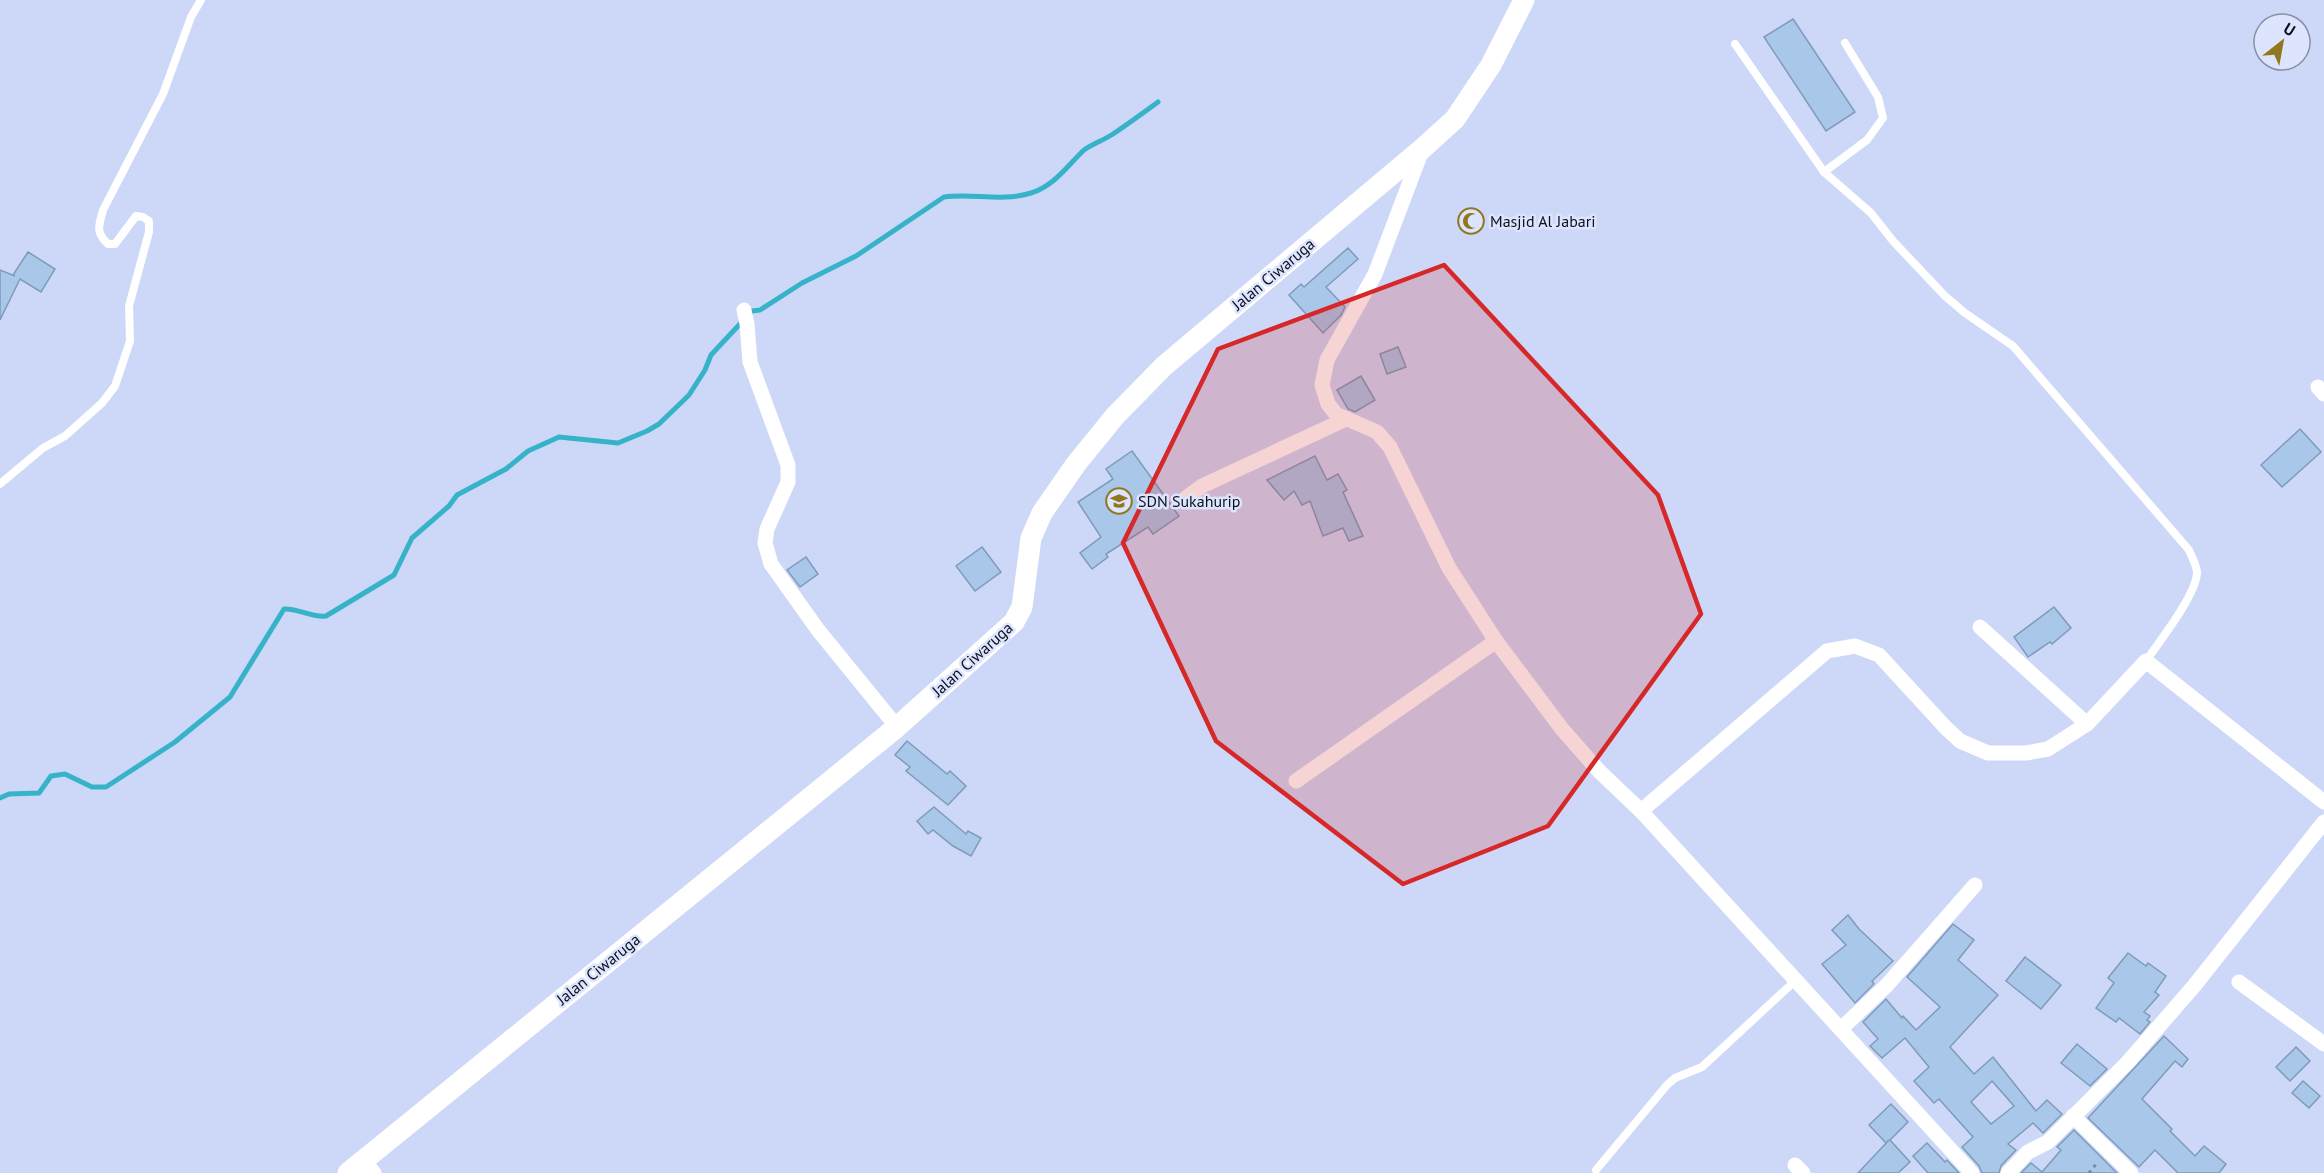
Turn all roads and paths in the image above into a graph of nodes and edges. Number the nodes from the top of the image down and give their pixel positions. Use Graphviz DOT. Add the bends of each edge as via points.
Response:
graph roads {
  1 [pos="201,0"];
  2 [pos="1524,0"];
  3 [pos="1735,44"];
  4 [pos="1845,44"];
  5 [pos="1423,148"];
  6 [pos="1824,172"];
  7 [pos="744,310"];
  8 [pos="1344,420"];
  9 [pos="0,484"];
  10 [pos="1182,501"];
  11 [pos="1980,627"];
  12 [pos="1496,641"];
  13 [pos="2146,661"];
  14 [pos="2087,724"];
  15 [pos="897,727"];
  16 [pos="1296,781"];
  17 [pos="2324,802"];
  18 [pos="1641,811"];
  19 [pos="2324,822"];
  20 [pos="1974,885"];
  21 [pos="1796,980"];
  22 [pos="2239,982"];
  23 [pos="1842,1029"];
  24 [pos="2324,1044"];
  25 [pos="2073,1116"];
  26 [pos="362,1169"];
  27 [pos="1596,1170"];
  28 [pos="1972,1173"];
  29 [pos="2008,1173"];
  30 [pos="2131,1173"];
  1 -- 9 [label="lane" via="163,94 98,227 100,237 115,244 136,216 149,222 129,306 130,341 115,386 65,436 43,448"];
  2 -- 5 [label="street, Jalan Ciwaruga" via="1491,65 1455,119"];
  3 -- 6 [label="lane"];
  4 -- 6 [label="lane" via="1878,97 1883,118 1867,140"];
  5 -- 8 [label="street" via="1375,274 1327,360 1322,385 1328,404"];
  5 -- 15 [label="street, Jalan Ciwaruga" via="1164,366 1114,416 1042,513 1031,538 1022,607 1014,622"];
  6 -- 13 [label="lane" via="1871,213 1945,296 2013,346 2189,550 2197,572 2195,580 2180,612"];
  7 -- 15 [label="street" via="750,362 788,465 788,483 767,529 765,543 771,564 818,630"];
  8 -- 10 [label="street" via="1202,486"];
  8 -- 12 [label="street" via="1377,432 1390,447 1449,568"];
  11 -- 14 [label="street"];
  12 -- 16 [label="street"];
  12 -- 18 [label="street" via="1562,729"];
  13 -- 14 [label="street"];
  13 -- 17 [label="street"];
  14 -- 18 [label="street" via="2048,749 1988,753 1960,741 1879,656 1855,646 1827,651"];
  15 -- 26 [label="street, Jalan Ciwaruga"];
  18 -- 21 [label="street"];
  19 -- 25 [label="street" via="2194,986 2128,1062"];
  20 -- 23 [label="street" via="1887,985"];
  21 -- 23 [label="street"];
  21 -- 27 [label="lane" via="1702,1066 1667,1085"];
  22 -- 24 [label="street"];
  23 -- 28 [label="street"];
  25 -- 29 [label="street" via="2048,1142 2025,1154"];
  25 -- 30 [label="street"];
}
